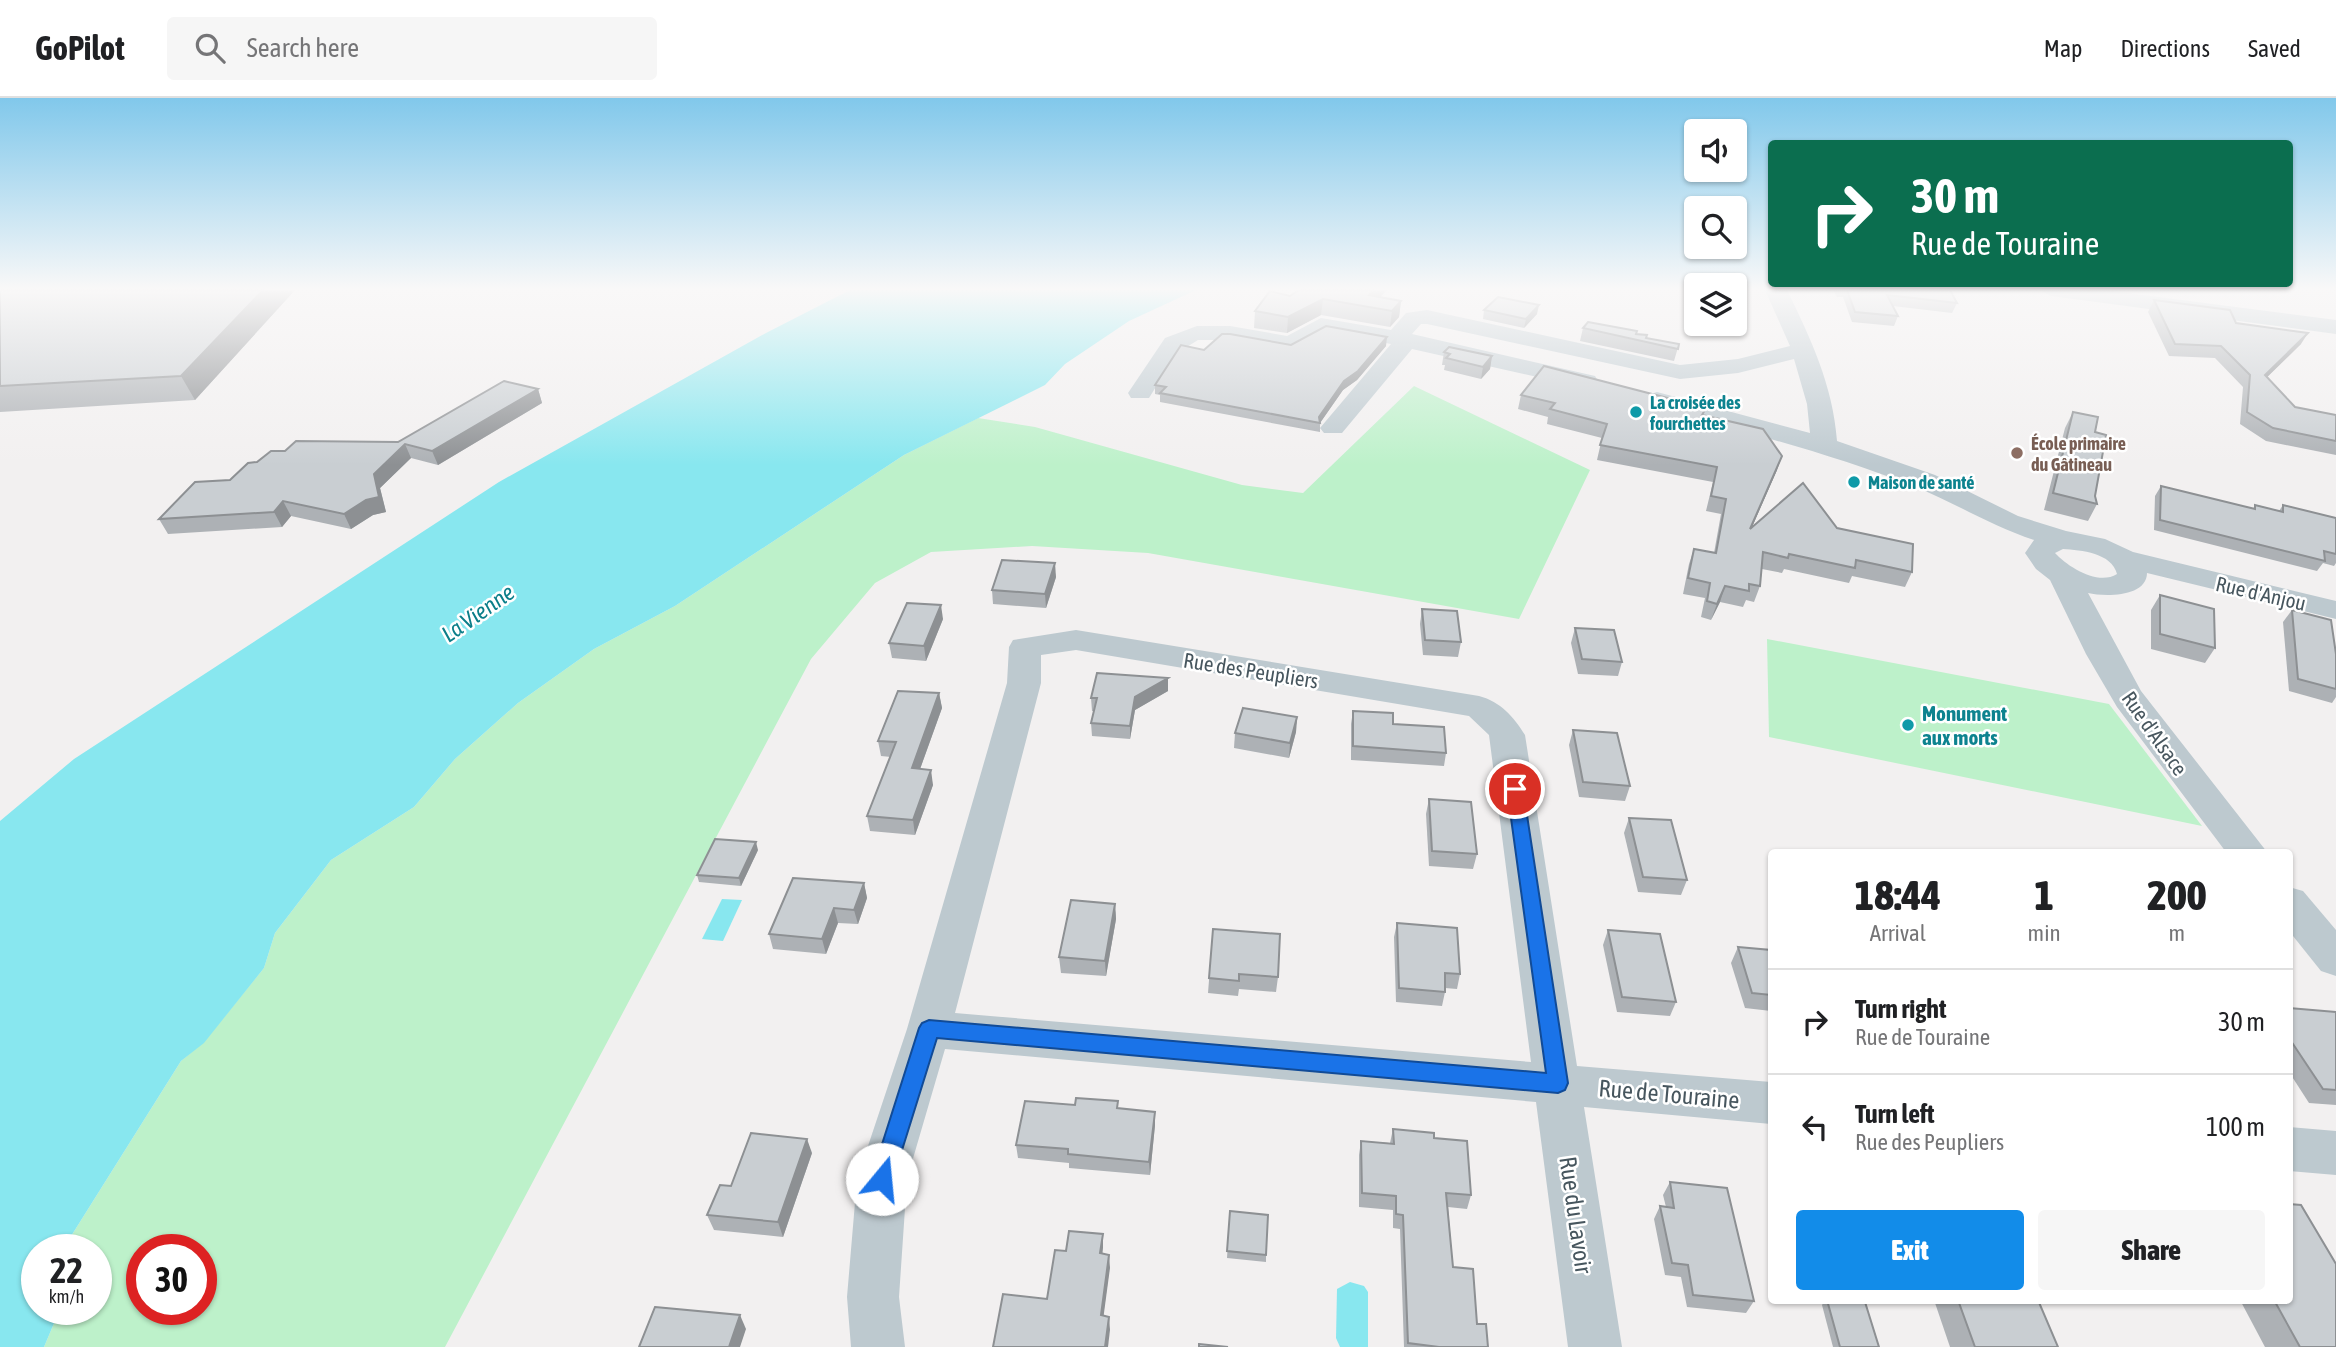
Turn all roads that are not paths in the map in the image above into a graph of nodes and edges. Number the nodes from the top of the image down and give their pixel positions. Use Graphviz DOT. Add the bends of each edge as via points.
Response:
graph roads {
  1 [pos="1169,348"];
  2 [pos="1394,348"];
  3 [pos="1467,348"];
  4 [pos="1571,348"];
  5 [pos="1804,350"];
  6 [pos="1680,372"];
  7 [pos="1615,388"];
  8 [pos="1140,393"];
  9 [pos="1640,395"];
  10 [pos="1665,402"];
  11 [pos="1333,428"];
  12 [pos="1824,445"];
  13 [pos="2052,543"];
  14 [pos="2121,574"];
  15 [pos="2071,590"];
  16 [pos="2336,610"];
  17 [pos="2246,849"];
  18 [pos="2293,907"];
  19 [pos="2336,958"];
  20 [pos="929,1028"];
  21 [pos="1558,1083"];
  22 [pos="1768,1103"];
  23 [pos="2293,1149"];
  24 [pos="2336,1153"];
  25 [pos="878,1347"];
  26 [pos="1595,1347"];
  1 -- 8 [label="street"];
  2 -- 11 [label="street"];
  3 -- 7 [label="street"];
  4 -- 6 [label="street"];
  5 -- 6 [label="street" via="1738,366"];
  5 -- 12 [label="street" via="1824,417"];
  6 -- 10 [label="street"];
  9 -- 10 [label="street"];
  10 -- 12 [label="street"];
  12 -- 13 [label="street" via="1925,481"];
  13 -- 14 [label="street" via="2101,547"];
  13 -- 15 [label="street" via="2040,553 2043,561"];
  14 -- 15 [label="street"];
  14 -- 16 [label="street, Rue d'Anjou" via="2187,575"];
  15 -- 17 [label="street, Rue d'Alsace" via="2084,622 2129,698 2176,765"];
  18 -- 19 [label="street"];
  20 -- 21 [label="street, Rue de Touraine"];
  20 -- 21 [label="street, Rue des Peupliers" via="1024,683 1025,647 1076,640 1479,708 1497,719 1507,736"];
  20 -- 25 [label="street" via="882,1179 873,1297"];
  21 -- 22 [label="street, Rue de Touraine"];
  21 -- 26 [label="street, Rue du Lavoir"];
  23 -- 24 [label="street"];
}
